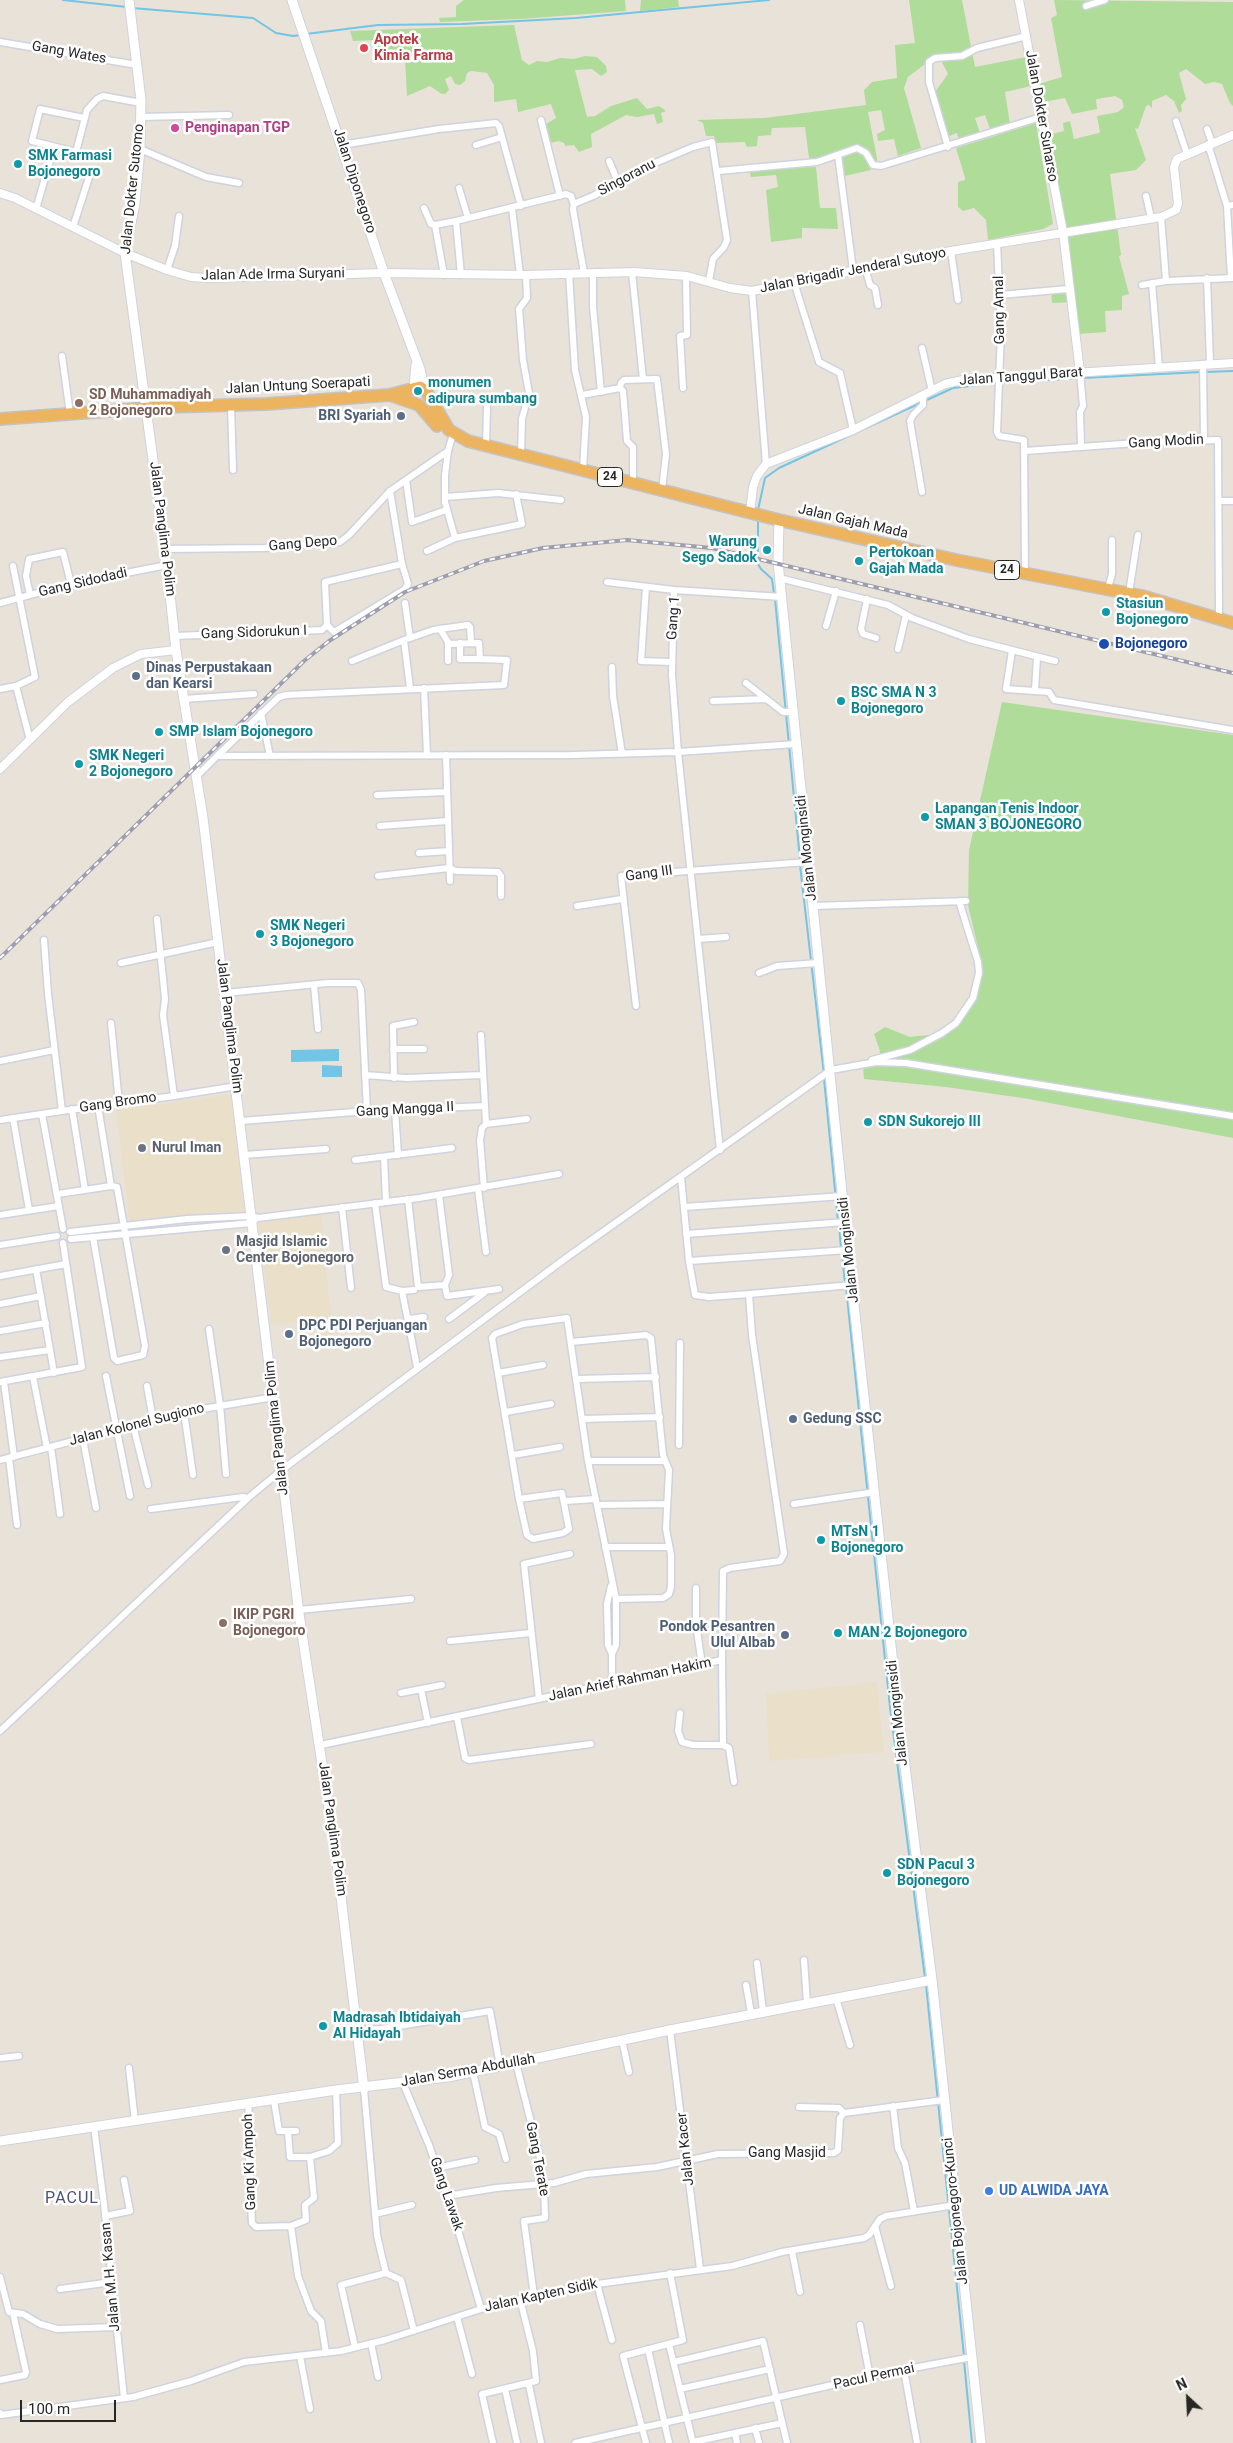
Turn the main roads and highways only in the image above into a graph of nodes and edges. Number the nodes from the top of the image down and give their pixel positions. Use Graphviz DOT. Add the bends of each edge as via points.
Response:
graph roads {
  1 [pos="292,0"];
  2 [pos="130,2"];
  3 [pos="422,390"];
  4 [pos="389,395"];
  5 [pos="414,402"];
  6 [pos="146,408"];
  7 [pos="0,419"];
  8 [pos="453,436"];
  9 [pos="780,520"];
  10 [pos="1233,623"];
  11 [pos="926,1981"];
  12 [pos="364,2088"];
  13 [pos="0,2141"];
  14 [pos="981,2443"];
  1 -- 3 [label="main road, Jalan Diponegoro" via="416,361"];
  2 -- 6 [label="main road, Jalan Dokter Sutomo" via="141,102 135,203 125,252"];
  3 -- 4 [label="highway"];
  3 -- 5 [label="highway" via="410,394"];
  3 -- 8 [label="highway, Jalan Gajah Mada / 24"];
  4 -- 5 [label="highway"];
  4 -- 6 [label="highway, Jalan Untung Soerapati"];
  5 -- 8 [label="highway, Jalan Gajah Mada / 24" via="424,409 443,434"];
  6 -- 7 [label="highway, Jalan Untung Soerapati"];
  6 -- 12 [label="main road, Jalan Panglima Polim" via="176,650 225,993 299,1610 321,1745"];
  8 -- 9 [label="highway, Jalan Gajah Mada / 24"];
  9 -- 10 [label="highway, Jalan Gajah Mada / 24" via="956,560 1108,588"];
  9 -- 11 [label="main road, Jalan Monginsidi" via="777,597 788,712 803,862 813,906 814,963 829,1071 838,1196 874,1492"];
  11 -- 12 [label="main road, Jalan Serma Abdullah" via="751,2013 473,2072"];
  11 -- 14 [label="main road, Jalan Bojonegoro-Kunci" via="967,2358"];
  12 -- 13 [label="main road, Jalan Serma Abdullah"];
}
